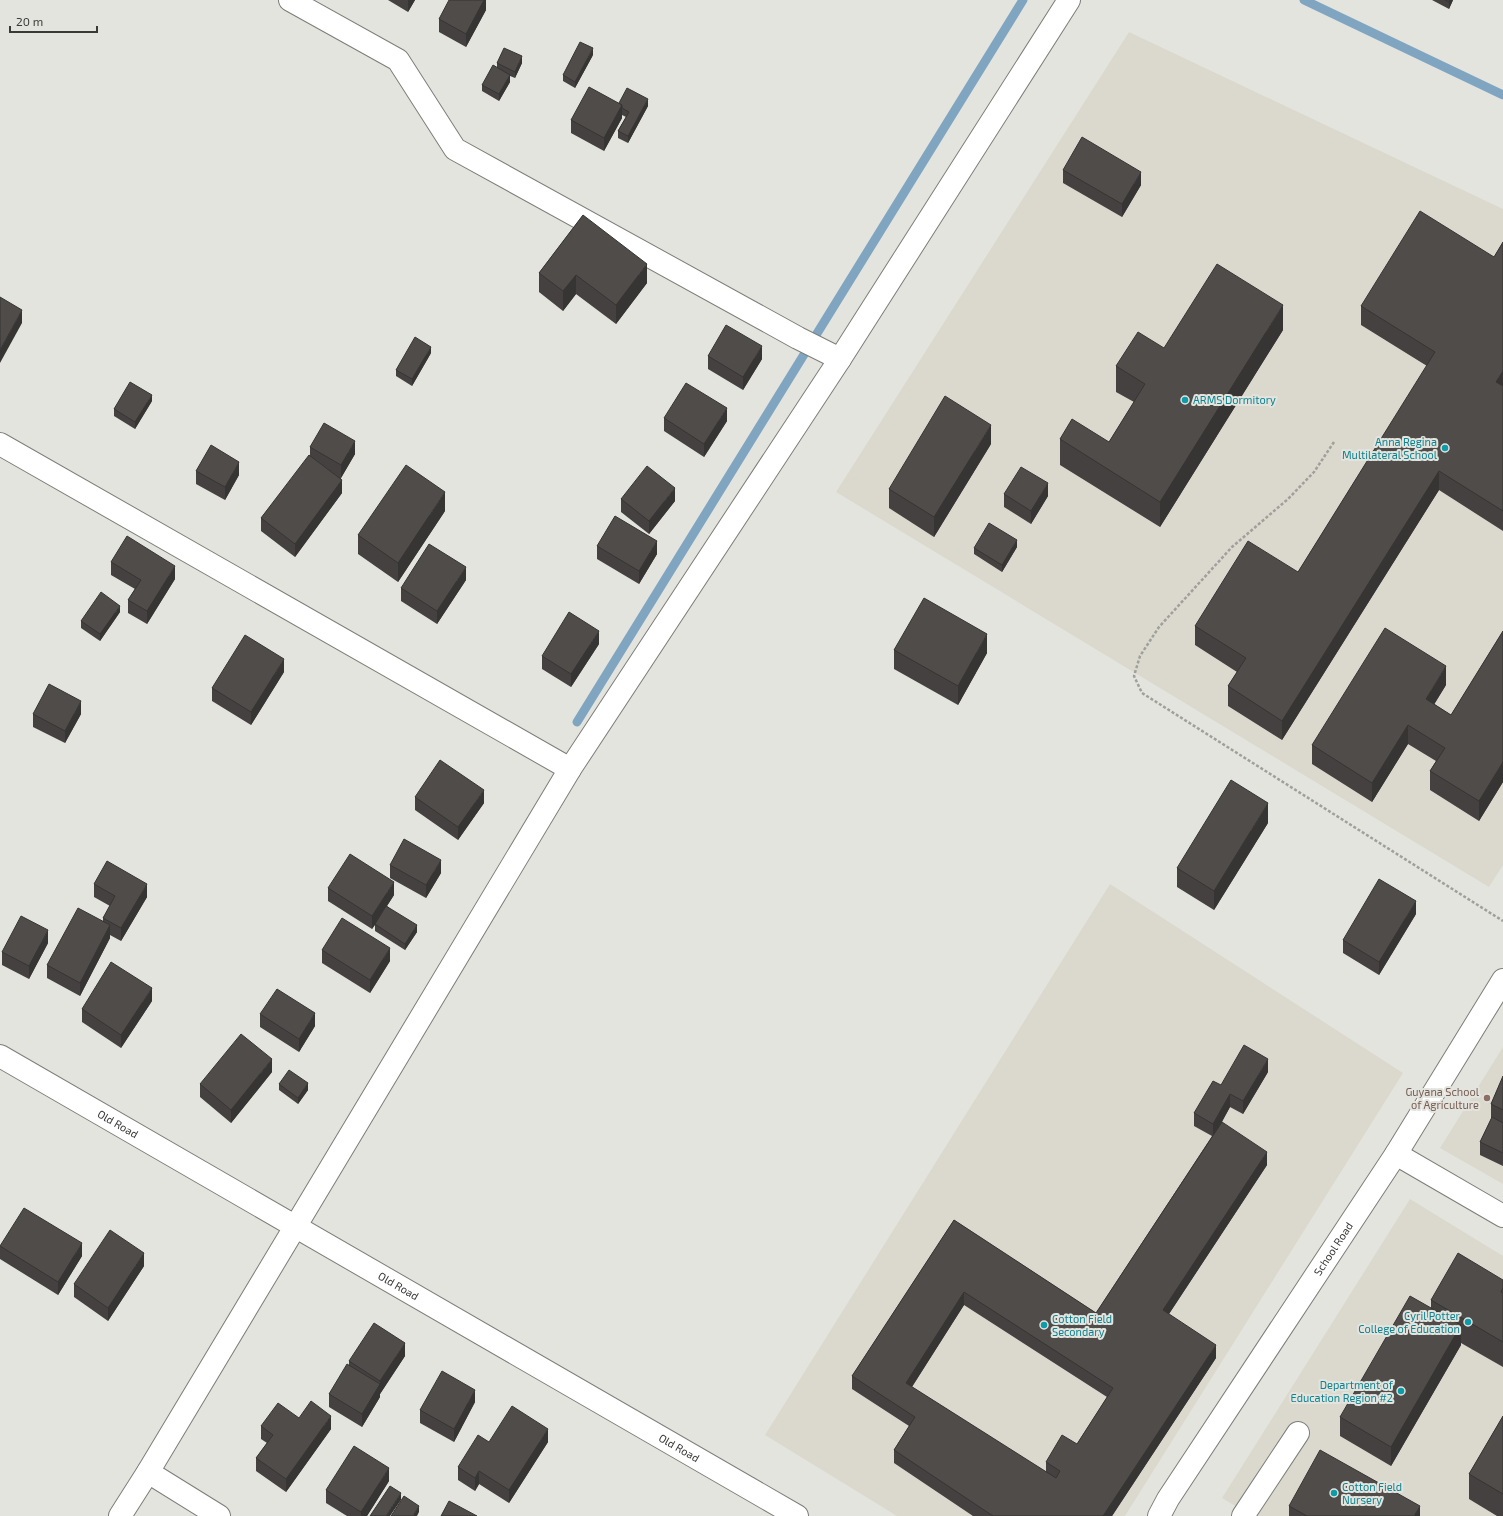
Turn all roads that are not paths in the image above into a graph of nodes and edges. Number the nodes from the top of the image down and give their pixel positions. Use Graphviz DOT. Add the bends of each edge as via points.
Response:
graph roads {
  1 [pos="290,0"];
  2 [pos="1070,0"];
  3 [pos="832,355"];
  4 [pos="0,444"];
  5 [pos="570,769"];
  6 [pos="1503,980"];
  7 [pos="0,1056"];
  8 [pos="1396,1154"];
  9 [pos="1503,1216"];
  10 [pos="295,1227"];
  11 [pos="1298,1433"];
  12 [pos="148,1472"];
  13 [pos="120,1516"];
  14 [pos="219,1516"];
  15 [pos="797,1516"];
  16 [pos="1158,1516"];
  17 [pos="1243,1516"];
  1 -- 3 [label="street" via="398,60 455,149"];
  2 -- 3 [label="street"];
  3 -- 5 [label="street"];
  4 -- 5 [label="street"];
  5 -- 10 [label="street"];
  6 -- 8 [label="street, School Road"];
  7 -- 10 [label="street, Old Road"];
  8 -- 9 [label="street"];
  8 -- 16 [label="street, School Road"];
  10 -- 12 [label="street"];
  10 -- 15 [label="street, Old Road"];
  11 -- 17 [label="street"];
  12 -- 13 [label="street"];
  12 -- 14 [label="street"];
}
